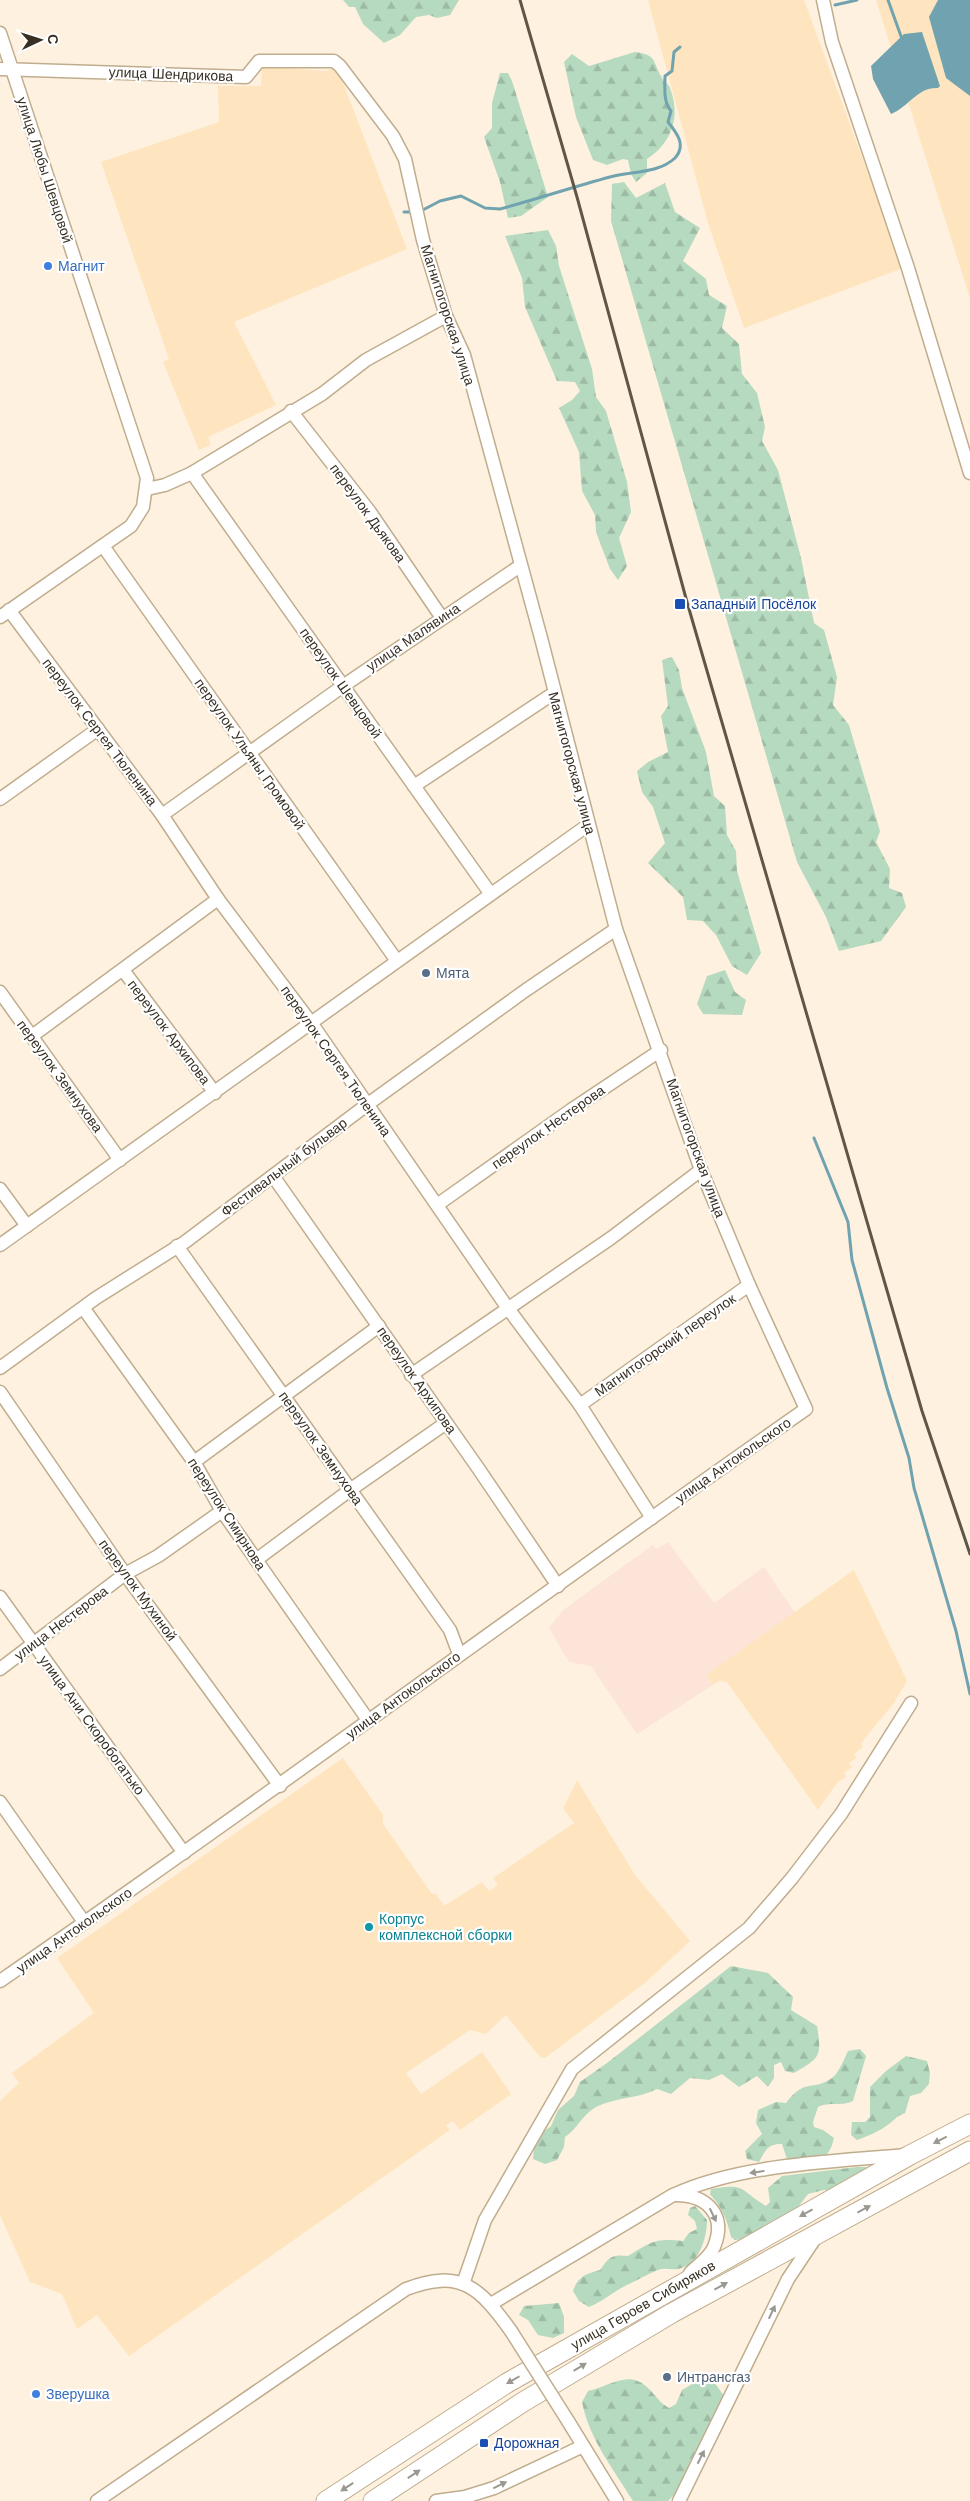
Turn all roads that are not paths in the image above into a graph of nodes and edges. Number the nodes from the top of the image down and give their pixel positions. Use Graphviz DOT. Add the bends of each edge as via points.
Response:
graph roads {
  1 [pos="823,0"];
  2 [pos="0,33"];
  3 [pos="6,69"];
  4 [pos="372,109"];
  5 [pos="446,316"];
  6 [pos="291,411"];
  7 [pos="192,473"];
  8 [pos="970,473"];
  9 [pos="147,490"];
  10 [pos="103,546"];
  11 [pos="520,566"];
  12 [pos="5,614"];
  13 [pos="442,618"];
  14 [pos="343,686"];
  15 [pos="554,693"];
  16 [pos="98,729"];
  17 [pos="249,753"];
  18 [pos="414,786"];
  19 [pos="1,798"];
  20 [pos="162,815"];
  21 [pos="588,825"];
  22 [pos="490,893"];
  23 [pos="218,899"];
  24 [pos="616,929"];
  25 [pos="397,961"];
  26 [pos="123,970"];
  27 [pos="0,992"];
  28 [pos="312,1024"];
  29 [pos="32,1036"];
  30 [pos="660,1050"];
  31 [pos="215,1093"];
  32 [pos="368,1104"];
  33 [pos="120,1160"];
  34 [pos="701,1170"];
  35 [pos="273,1176"];
  36 [pos="0,1188"];
  37 [pos="437,1205"];
  38 [pos="27,1226"];
  39 [pos="0,1245"];
  40 [pos="177,1246"];
  41 [pos="750,1285"];
  42 [pos="508,1307"];
  43 [pos="84,1309"];
  44 [pos="379,1326"];
  45 [pos="0,1368"];
  46 [pos="411,1375"];
  47 [pos="0,1392"];
  48 [pos="284,1395"];
  49 [pos="580,1405"];
  50 [pos="806,1409"];
  51 [pos="446,1423"];
  52 [pos="194,1462"];
  53 [pos="350,1490"];
  54 [pos="222,1510"];
  55 [pos="652,1518"];
  56 [pos="256,1560"];
  57 [pos="125,1574"];
  58 [pos="558,1586"];
  59 [pos="0,1597"];
  60 [pos="34,1644"];
  61 [pos="459,1654"];
  62 [pos="0,1669"];
  63 [pos="911,1703"];
  64 [pos="368,1720"];
  65 [pos="280,1786"];
  66 [pos="0,1802"];
  67 [pos="4,1818"];
  68 [pos="184,1853"];
  69 [pos="84,1922"];
  70 [pos="0,1981"];
  71 [pos="970,2124"];
  72 [pos="970,2151"];
  73 [pos="910,2155"];
  74 [pos="673,2196"];
  75 [pos="819,2232"];
  76 [pos="463,2284"];
  77 [pos="678,2285"];
  78 [pos="491,2304"];
  79 [pos="583,2446"];
  80 [pos="97,2501"];
  81 [pos="326,2501"];
  82 [pos="373,2501"];
  83 [pos="436,2501"];
  84 [pos="617,2501"];
  85 [pos="678,2501"];
  1 -- 8 [label="street" via="832,42 908,268"];
  2 -- 3 [label="street, улица Любы Шевцовой"];
  3 -- 4 [label="street, улица Шендрикова" via="246,77 259,61 334,62"];
  3 -- 9 [label="street, улица Любы Шевцовой" via="147,478"];
  4 -- 5 [label="street, Магнитогорская улица" via="393,136 405,159 423,240"];
  5 -- 6 [label="street" via="366,360 322,394"];
  5 -- 11 [label="street, Магнитогорская улица" via="464,354"];
  6 -- 7 [label="street"];
  6 -- 13 [label="street, переулок Дьякова" via="370,512"];
  7 -- 9 [label="street"];
  7 -- 14 [label="street, переулок Шевцовой"];
  9 -- 10 [label="street, улица Любы Шевцовой" via="143,507 130,526"];
  10 -- 12 [label="street"];
  10 -- 17 [label="street, переулок Ульяны Громовой"];
  11 -- 13 [label="street, улица Малявина"];
  11 -- 15 [label="street, Магнитогорская улица"];
  12 -- 16 [label="street, переулок Сергея Тюленина"];
  13 -- 14 [label="street, улица Малявина"];
  14 -- 17 [label="street, улица Малявина"];
  14 -- 18 [label="street, переулок Шевцовой"];
  15 -- 18 [label="street"];
  15 -- 21 [label="street, Магнитогорская улица"];
  16 -- 19 [label="street"];
  16 -- 20 [label="street, переулок Сергея Тюленина"];
  17 -- 20 [label="street, улица Малявина"];
  17 -- 25 [label="street, переулок Ульяны Громовой"];
  18 -- 22 [label="street, переулок Шевцовой"];
  20 -- 23 [label="street, переулок Сергея Тюленина"];
  21 -- 22 [label="street"];
  21 -- 24 [label="street, Магнитогорская улица"];
  22 -- 25 [label="street"];
  23 -- 26 [label="street"];
  23 -- 28 [label="street, переулок Сергея Тюленина"];
  24 -- 30 [label="street, Магнитогорская улица"];
  24 -- 32 [label="street, Фестивальный бульвар"];
  25 -- 28 [label="street"];
  26 -- 29 [label="street"];
  26 -- 31 [label="street, переулок Архипова"];
  27 -- 29 [label="street, переулок Земнухова"];
  28 -- 31 [label="street"];
  28 -- 32 [label="street, переулок Сергея Тюленина"];
  29 -- 33 [label="street, переулок Земнухова"];
  30 -- 34 [label="street, Магнитогорская улица"];
  30 -- 37 [label="street, переулок Нестерова"];
  31 -- 33 [label="street"];
  32 -- 35 [label="street, Фестивальный бульвар"];
  32 -- 37 [label="street, переулок Сергея Тюленина"];
  33 -- 38 [label="street"];
  34 -- 41 [label="street, Магнитогорская улица"];
  34 -- 42 [label="street" via="611,1238"];
  35 -- 40 [label="street, Фестивальный бульвар"];
  35 -- 44 [label="street, переулок Архипова"];
  36 -- 38 [label="street"];
  37 -- 42 [label="street, переулок Сергея Тюленина"];
  38 -- 39 [label="street"];
  40 -- 43 [label="street, Фестивальный бульвар"];
  40 -- 48 [label="street, переулок Земнухова"];
  41 -- 49 [label="street, Магнитогорский переулок"];
  41 -- 50 [label="street, Магнитогорская улица"];
  42 -- 46 [label="street"];
  42 -- 49 [label="street, переулок Сергея Тюленина"];
  43 -- 45 [label="street, Фестивальный бульвар"];
  43 -- 52 [label="street, переулок Смирнова"];
  44 -- 46 [label="street, переулок Архипова"];
  44 -- 48 [label="street"];
  46 -- 51 [label="street, переулок Архипова"];
  47 -- 57 [label="street, переулок Мухиной"];
  48 -- 52 [label="street"];
  48 -- 53 [label="street, переулок Земнухова"];
  49 -- 55 [label="street, переулок Сергея Тюленина"];
  50 -- 55 [label="street, улица Антокольского"];
  51 -- 53 [label="street"];
  51 -- 58 [label="street, переулок Архипова"];
  52 -- 54 [label="street, переулок Смирнова"];
  53 -- 56 [label="street"];
  53 -- 61 [label="street, переулок Земнухова" via="450,1630"];
  54 -- 56 [label="street, переулок Смирнова"];
  54 -- 57 [label="street, улица Нестерова" via="158,1556"];
  55 -- 58 [label="street, улица Антокольского"];
  56 -- 64 [label="street, переулок Смирнова"];
  57 -- 60 [label="street, улица Нестерова"];
  57 -- 65 [label="street, переулок Мухиной"];
  58 -- 61 [label="street, улица Антокольского"];
  59 -- 60 [label="street, улица Ани Скоробогатько"];
  60 -- 62 [label="street, улица Нестерова"];
  60 -- 68 [label="street, улица Ани Скоробогатько"];
  61 -- 64 [label="street, улица Антокольского"];
  63 -- 76 [label="street" via="841,1814 750,1928 572,2069 484,2220"];
  64 -- 65 [label="street, улица Антокольского"];
  65 -- 68 [label="street, улица Антокольского"];
  66 -- 67 [label="street"];
  67 -- 69 [label="street"];
  68 -- 69 [label="street, улица Антокольского"];
  69 -- 70 [label="street, улица Антокольского"];
  71 -- 73 [label="highway, улица Героев Сибиряков, one-way"];
  75 -- 72 [label="highway, улица Героев Сибиряков, one-way"];
  73 -- 74 [label="street, one-way" via="756,2172 702,2183"];
  73 -- 77 [label="highway, улица Героев Сибиряков, one-way"];
  74 -- 77 [label="street, one-way" via="699,2198 712,2210 717,2224 714,2247"];
  74 -- 78 [label="street"];
  82 -- 75 [label="highway, улица Героев Сибиряков, one-way" via="522,2402 672,2313"];
  85 -- 75 [label="street, one-way" via="788,2279"];
  76 -- 78 [label="street" via="475,2289"];
  76 -- 80 [label="street" via="437,2281 421,2284 389,2300"];
  77 -- 81 [label="highway, улица Героев Сибиряков, one-way" via="507,2383"];
  78 -- 79 [label="street, bridge"];
  83 -- 79 [label="street, one-way" via="494,2488"];
  79 -- 84 [label="street"];
}
